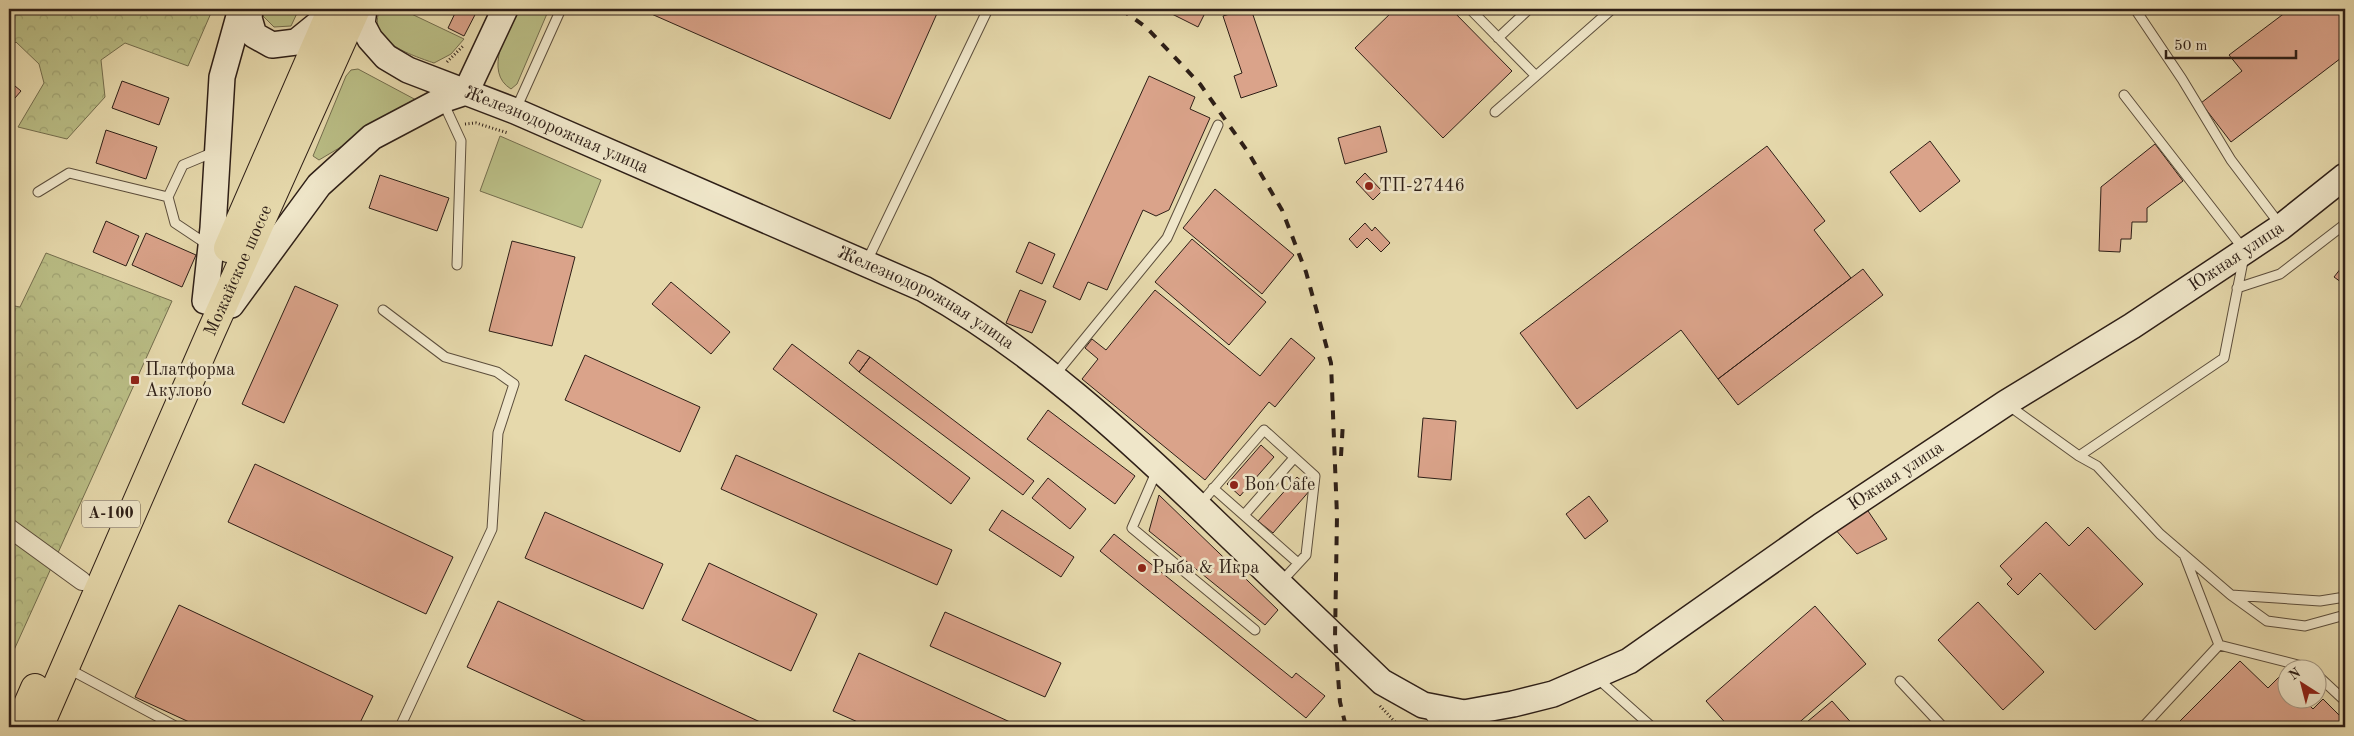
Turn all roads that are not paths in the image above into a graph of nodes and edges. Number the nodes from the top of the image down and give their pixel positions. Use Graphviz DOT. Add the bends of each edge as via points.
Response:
graph roads {
  1 [pos="241,9"];
  2 [pos="250,9"];
  3 [pos="356,9"];
  4 [pos="364,9"];
  5 [pos="505,9"];
  6 [pos="561,9"];
  7 [pos="988,9"];
  8 [pos="1470,9"];
  9 [pos="1529,9"];
  10 [pos="1612,9"];
  11 [pos="2136,9"];
  12 [pos="330,13"];
  13 [pos="1498,38"];
  14 [pos="1535,75"];
  15 [pos="466,92"];
  16 [pos="2124,95"];
  17 [pos="442,100"];
  18 [pos="1495,112"];
  19 [pos="513,122"];
  20 [pos="1218,126"];
  21 [pos="216,151"];
  22 [pos="2345,176"];
  23 [pos="38,192"];
  24 [pos="168,197"];
  25 [pos="2345,224"];
  26 [pos="2281,226"];
  27 [pos="210,251"];
  28 [pos="2245,252"];
  29 [pos="866,264"];
  30 [pos="457,265"];
  31 [pos="2237,288"];
  32 [pos="205,301"];
  33 [pos="383,310"];
  34 [pos="211,332"];
  35 [pos="1053,377"];
  36 [pos="2006,403"];
  37 [pos="2078,456"];
  38 [pos="1294,458"];
  39 [pos="1158,468"];
  40 [pos="1206,497"];
  41 [pos="1244,515"];
  42 [pos="9,528"];
  43 [pos="2184,555"];
  44 [pos="1298,563"];
  45 [pos="82,581"];
  46 [pos="1279,584"];
  47 [pos="2231,595"];
  48 [pos="2345,597"];
  49 [pos="2345,615"];
  50 [pos="1255,630"];
  51 [pos="2219,644"];
  52 [pos="2276,659"];
  53 [pos="65,666"];
  54 [pos="1594,676"];
  55 [pos="1900,681"];
  56 [pos="2326,683"];
  57 [pos="2345,701"];
  58 [pos="1423,705"];
  59 [pos="18,727"];
  60 [pos="39,727"];
  61 [pos="177,727"];
  62 [pos="400,727"];
  63 [pos="1438,727"];
  64 [pos="1652,727"];
  65 [pos="1942,727"];
  66 [pos="2143,727"];
  1 -- 21 [label="street" via="222,77"];
  2 -- 12 [label="street" via="254,35 272,45 296,42"];
  3 -- 34 [label="main road, Можайское шоссе / А-100"];
  4 -- 15 [label="street, Железнодорожная улица" via="362,24 386,57 408,70"];
  5 -- 15 [label="street"];
  6 -- 19 [label="lane"];
  7 -- 29 [label="lane"];
  8 -- 13 [label="lane"];
  9 -- 13 [label="lane"];
  10 -- 14 [label="lane"];
  11 -- 26 [label="lane" via="2231,160"];
  12 -- 32 [label="main road, Можайское шоссе / А-100"];
  13 -- 14 [label="lane"];
  14 -- 18 [label="lane"];
  15 -- 17 [label="street"];
  15 -- 19 [label="street, Железнодорожная улица"];
  16 -- 28 [label="lane"];
  17 -- 30 [label="lane" via="461,141"];
  17 -- 34 [label="street" via="372,137 319,185"];
  19 -- 29 [label="street, Железнодорожная улица"];
  20 -- 35 [label="lane" via="1168,238"];
  21 -- 24 [label="lane" via="183,165"];
  21 -- 27 [label="street"];
  22 -- 26 [label="street, Южная улица"];
  23 -- 24 [label="lane" via="69,173"];
  24 -- 27 [label="lane" via="175,223 202,241"];
  25 -- 31 [label="lane" via="2280,274"];
  26 -- 28 [label="street, Южная улица"];
  27 -- 32 [label="street"];
  28 -- 31 [label="lane"];
  28 -- 36 [label="street, Южная улица"];
  29 -- 35 [label="street, Железнодорожная улица" via="958,308"];
  31 -- 37 [label="lane" via="2224,358"];
  32 -- 45 [label="main road, Можайское шоссе / А-100"];
  33 -- 62 [label="lane" via="445,357 497,372 514,384 498,433 492,529"];
  34 -- 53 [label="main road, Можайское шоссе / А-100"];
  35 -- 39 [label="street, Железнодорожная улица"];
  36 -- 37 [label="lane"];
  36 -- 54 [label="street, Южная улица" via="1821,526 1629,661"];
  37 -- 43 [label="lane" via="2097,466"];
  38 -- 40 [label="lane" via="1264,430"];
  38 -- 41 [label="lane"];
  38 -- 44 [label="lane" via="1315,476 1306,555"];
  39 -- 40 [label="street, Железнодорожная улица"];
  39 -- 50 [label="lane" via="1132,528"];
  40 -- 41 [label="lane"];
  40 -- 46 [label="street, Железнодорожная улица"];
  41 -- 44 [label="lane"];
  42 -- 45 [label="street"];
  43 -- 47 [label="lane"];
  43 -- 51 [label="lane"];
  44 -- 46 [label="lane"];
  45 -- 59 [label="main road, Можайское шоссе / А-100"];
  46 -- 58 [label="street, Железнодорожная улица" via="1382,682"];
  47 -- 48 [label="lane" via="2320,601"];
  47 -- 49 [label="lane" via="2267,621 2305,626"];
  51 -- 52 [label="lane"];
  51 -- 66 [label="lane"];
  53 -- 60 [label="main road, Можайское шоссе / А-100"];
  53 -- 61 [label="lane"];
  54 -- 58 [label="street, Южная улица" via="1553,694 1464,713"];
  54 -- 64 [label="lane"];
  55 -- 65 [label="lane"];
  56 -- 57 [label="lane"];
  58 -- 63 [label="lane"];
}
